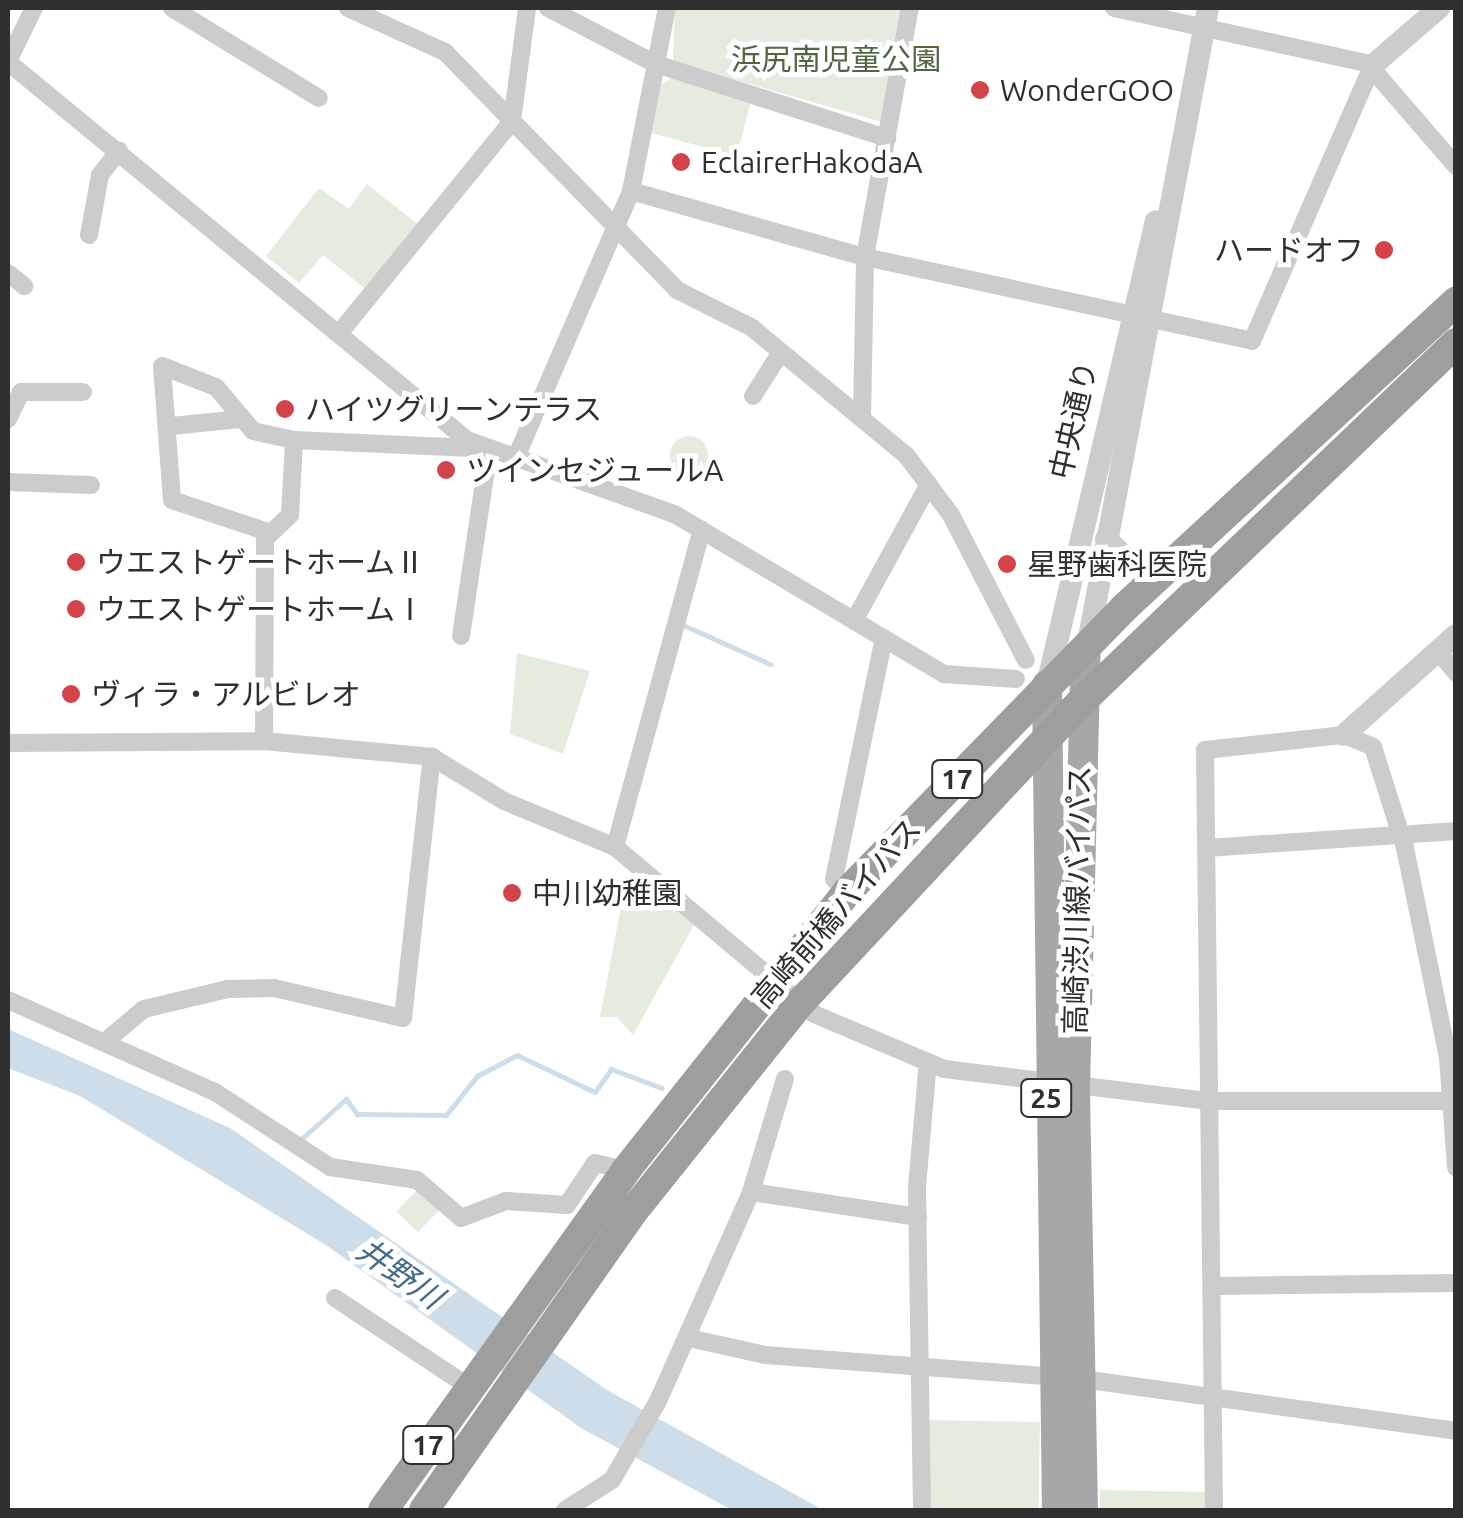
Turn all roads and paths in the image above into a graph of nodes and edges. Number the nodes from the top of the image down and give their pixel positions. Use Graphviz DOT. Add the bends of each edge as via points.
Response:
graph roads {
  1 [pos="34,8"];
  2 [pos="172,8"];
  3 [pos="348,8"];
  4 [pos="528,8"];
  5 [pos="548,8"];
  6 [pos="667,8"];
  7 [pos="910,8"];
  8 [pos="1114,8"];
  9 [pos="1440,8"];
  10 [pos="1206,17"];
  11 [pos="8,61"];
  12 [pos="656,64"];
  13 [pos="1372,66"];
  14 [pos="319,98"];
  15 [pos="512,122"];
  16 [pos="887,138"];
  17 [pos="120,151"];
  18 [pos="1456,166"];
  19 [pos="630,191"];
  20 [pos="616,227"];
  21 [pos="90,235"];
  22 [pos="866,256"];
  23 [pos="8,274"];
  24 [pos="24,286"];
  25 [pos="1456,302"];
  26 [pos="1139,317"];
  27 [pos="341,330"];
  28 [pos="1456,343"];
  29 [pos="781,352"];
  30 [pos="83,392"];
  31 [pos="753,396"];
  32 [pos="862,416"];
  33 [pos="8,419"];
  34 [pos="240,419"];
  35 [pos="172,426"];
  36 [pos="294,440"];
  37 [pos="489,449"];
  38 [pos="517,456"];
  39 [pos="8,482"];
  40 [pos="929,484"];
  41 [pos="91,485"];
  42 [pos="702,530"];
  43 [pos="268,532"];
  44 [pos="1106,540"];
  45 [pos="1178,557"];
  46 [pos="854,621"];
  47 [pos="1456,635"];
  48 [pos="461,636"];
  49 [pos="884,638"];
  50 [pos="1086,649"];
  51 [pos="1437,650"];
  52 [pos="1026,660"];
  53 [pos="1456,672"];
  54 [pos="1016,678"];
  55 [pos="1047,685"];
  56 [pos="1080,702"];
  57 [pos="1344,735"];
  58 [pos="1044,740"];
  59 [pos="264,741"];
  60 [pos="8,743"];
  61 [pos="432,757"];
  62 [pos="1000,787"];
  63 [pos="1045,801"];
  64 [pos="1456,831"];
  65 [pos="1396,834"];
  66 [pos="615,847"];
  67 [pos="1208,848"];
  68 [pos="846,892"];
  69 [pos="776,978"];
  70 [pos="8,1000"];
  71 [pos="801,1002"];
  72 [pos="108,1040"];
  73 [pos="928,1062"];
  74 [pos="785,1079"];
  75 [pos="1060,1086"];
  76 [pos="1455,1101"];
  77 [pos="1210,1102"];
  78 [pos="1456,1168"];
  79 [pos="626,1170"];
  80 [pos="751,1192"];
  81 [pos="918,1218"];
  82 [pos="1456,1282"];
  83 [pos="1214,1286"];
  84 [pos="336,1298"];
  85 [pos="693,1339"];
  86 [pos="919,1368"];
  87 [pos="1069,1378"];
  88 [pos="480,1388"];
  89 [pos="1213,1396"];
  90 [pos="1456,1430"];
  91 [pos="382,1510"];
  92 [pos="424,1510"];
  93 [pos="565,1510"];
  94 [pos="922,1510"];
  95 [pos="1056,1510"];
  96 [pos="1083,1510"];
  97 [pos="1214,1510"];
  1 -- 11 [label="street"];
  2 -- 14 [label="street"];
  3 -- 15 [label="street" via="445,52"];
  4 -- 15 [label="street"];
  5 -- 12 [label="street"];
  6 -- 12 [label="street"];
  7 -- 16 [label="street"];
  8 -- 10 [label="street"];
  9 -- 13 [label="street"];
  10 -- 13 [label="street"];
  10 -- 26 [label="street, 中央通り"];
  11 -- 17 [label="street"];
  12 -- 16 [label="street"];
  12 -- 19 [label="street"];
  13 -- 18 [label="street"];
  13 -- 26 [label="street" via="1252,342"];
  15 -- 20 [label="street"];
  15 -- 27 [label="street"];
  16 -- 22 [label="street"];
  17 -- 21 [label="street" via="100,175"];
  17 -- 27 [label="street"];
  19 -- 20 [label="street"];
  19 -- 22 [label="street"];
  20 -- 29 [label="street" via="677,290"];
  20 -- 38 [label="street"];
  22 -- 26 [label="street"];
  22 -- 32 [label="street"];
  23 -- 24 [label="street"];
  25 -- 45 [label="highway, 高崎前橋バイパス / 17"];
  26 -- 44 [label="street, 中央通り"];
  26 -- 55 [label="street, 中央通り"];
  27 -- 37 [label="street"];
  28 -- 56 [label="highway, 高崎前橋バイパス / 17"];
  29 -- 31 [label="street"];
  29 -- 32 [label="street"];
  30 -- 33 [label="street" via="21,392"];
  32 -- 40 [label="street"];
  34 -- 35 [label="street"];
  34 -- 35 [label="street" via="216,386 162,366"];
  34 -- 36 [label="street"];
  35 -- 43 [label="street" via="172,500"];
  36 -- 37 [label="street"];
  36 -- 43 [label="street" via="292,506"];
  37 -- 38 [label="street"];
  37 -- 48 [label="street"];
  38 -- 42 [label="street"];
  39 -- 41 [label="street"];
  40 -- 46 [label="street"];
  40 -- 52 [label="street"];
  42 -- 46 [label="street"];
  42 -- 66 [label="street"];
  43 -- 59 [label="street"];
  44 -- 45 [label="street" via="1134,565"];
  44 -- 50 [label="street, 中央通り"];
  45 -- 50 [label="highway, 高崎前橋バイパス / 17"];
  46 -- 49 [label="street"];
  47 -- 51 [label="street"];
  49 -- 54 [label="street" via="944,674"];
  49 -- 68 [label="street" via="834,879"];
  50 -- 55 [label="highway, 高崎前橋バイパス / 17"];
  50 -- 56 [label="main road, 高崎渋川線バイパス / 25"];
  51 -- 53 [label="street"];
  51 -- 57 [label="street"];
  55 -- 58 [label="main road, 高崎渋川線バイパス / 25"];
  55 -- 68 [label="highway, 高崎前橋バイパス / 17"];
  56 -- 58 [label="highway, 高崎前橋バイパス / 17"];
  56 -- 75 [label="main road, 高崎渋川線バイパス / 25"];
  57 -- 65 [label="street" via="1373,747"];
  57 -- 67 [label="street" via="1205,750"];
  58 -- 62 [label="highway, 高崎前橋バイパス / 17"];
  58 -- 63 [label="main road, 高崎渋川線バイパス / 25"];
  59 -- 60 [label="street"];
  59 -- 61 [label="street"];
  61 -- 66 [label="street" via="504,801"];
  61 -- 72 [label="street" via="403,1018 274,988 228,989 144,1008"];
  62 -- 63 [label="main road" via="1032,788"];
  62 -- 71 [label="highway, 高崎前橋バイパス / 17"];
  63 -- 75 [label="main road, 高崎渋川線バイパス / 25"];
  64 -- 65 [label="street"];
  65 -- 67 [label="street"];
  65 -- 76 [label="street"];
  66 -- 69 [label="street"];
  67 -- 77 [label="street"];
  68 -- 69 [label="highway, 高崎前橋バイパス / 17"];
  69 -- 71 [label="street"];
  69 -- 79 [label="highway, 高崎前橋バイパス / 17"];
  70 -- 72 [label="street"];
  71 -- 73 [label="street"];
  71 -- 88 [label="highway, 高崎前橋バイパス / 17" via="546,1330"];
  72 -- 79 [label="street" via="215,1092 330,1167 418,1180 461,1218 506,1201 566,1205 595,1163"];
  73 -- 75 [label="street"];
  73 -- 81 [label="street"];
  74 -- 80 [label="street"];
  75 -- 77 [label="street"];
  75 -- 87 [label="main road, 高崎渋川線バイパス / 25"];
  76 -- 77 [label="street"];
  76 -- 78 [label="street"];
  77 -- 83 [label="street"];
  79 -- 88 [label="highway, 高崎前橋バイパス / 17" via="520,1312"];
  80 -- 81 [label="street"];
  80 -- 85 [label="street"];
  81 -- 86 [label="street"];
  82 -- 83 [label="street"];
  83 -- 89 [label="street"];
  84 -- 88 [label="street"];
  85 -- 86 [label="street"];
  85 -- 93 [label="street" via="616,1474"];
  86 -- 87 [label="street"];
  86 -- 94 [label="street"];
  87 -- 89 [label="street"];
  87 -- 95 [label="main road, 高崎渋川線バイパス / 25"];
  87 -- 96 [label="main road, 高崎渋川線バイパス / 25"];
  88 -- 91 [label="highway, 高崎前橋バイパス / 17"];
  88 -- 92 [label="highway, 高崎前橋バイパス / 17"];
  89 -- 90 [label="street"];
  89 -- 97 [label="street"];
}
